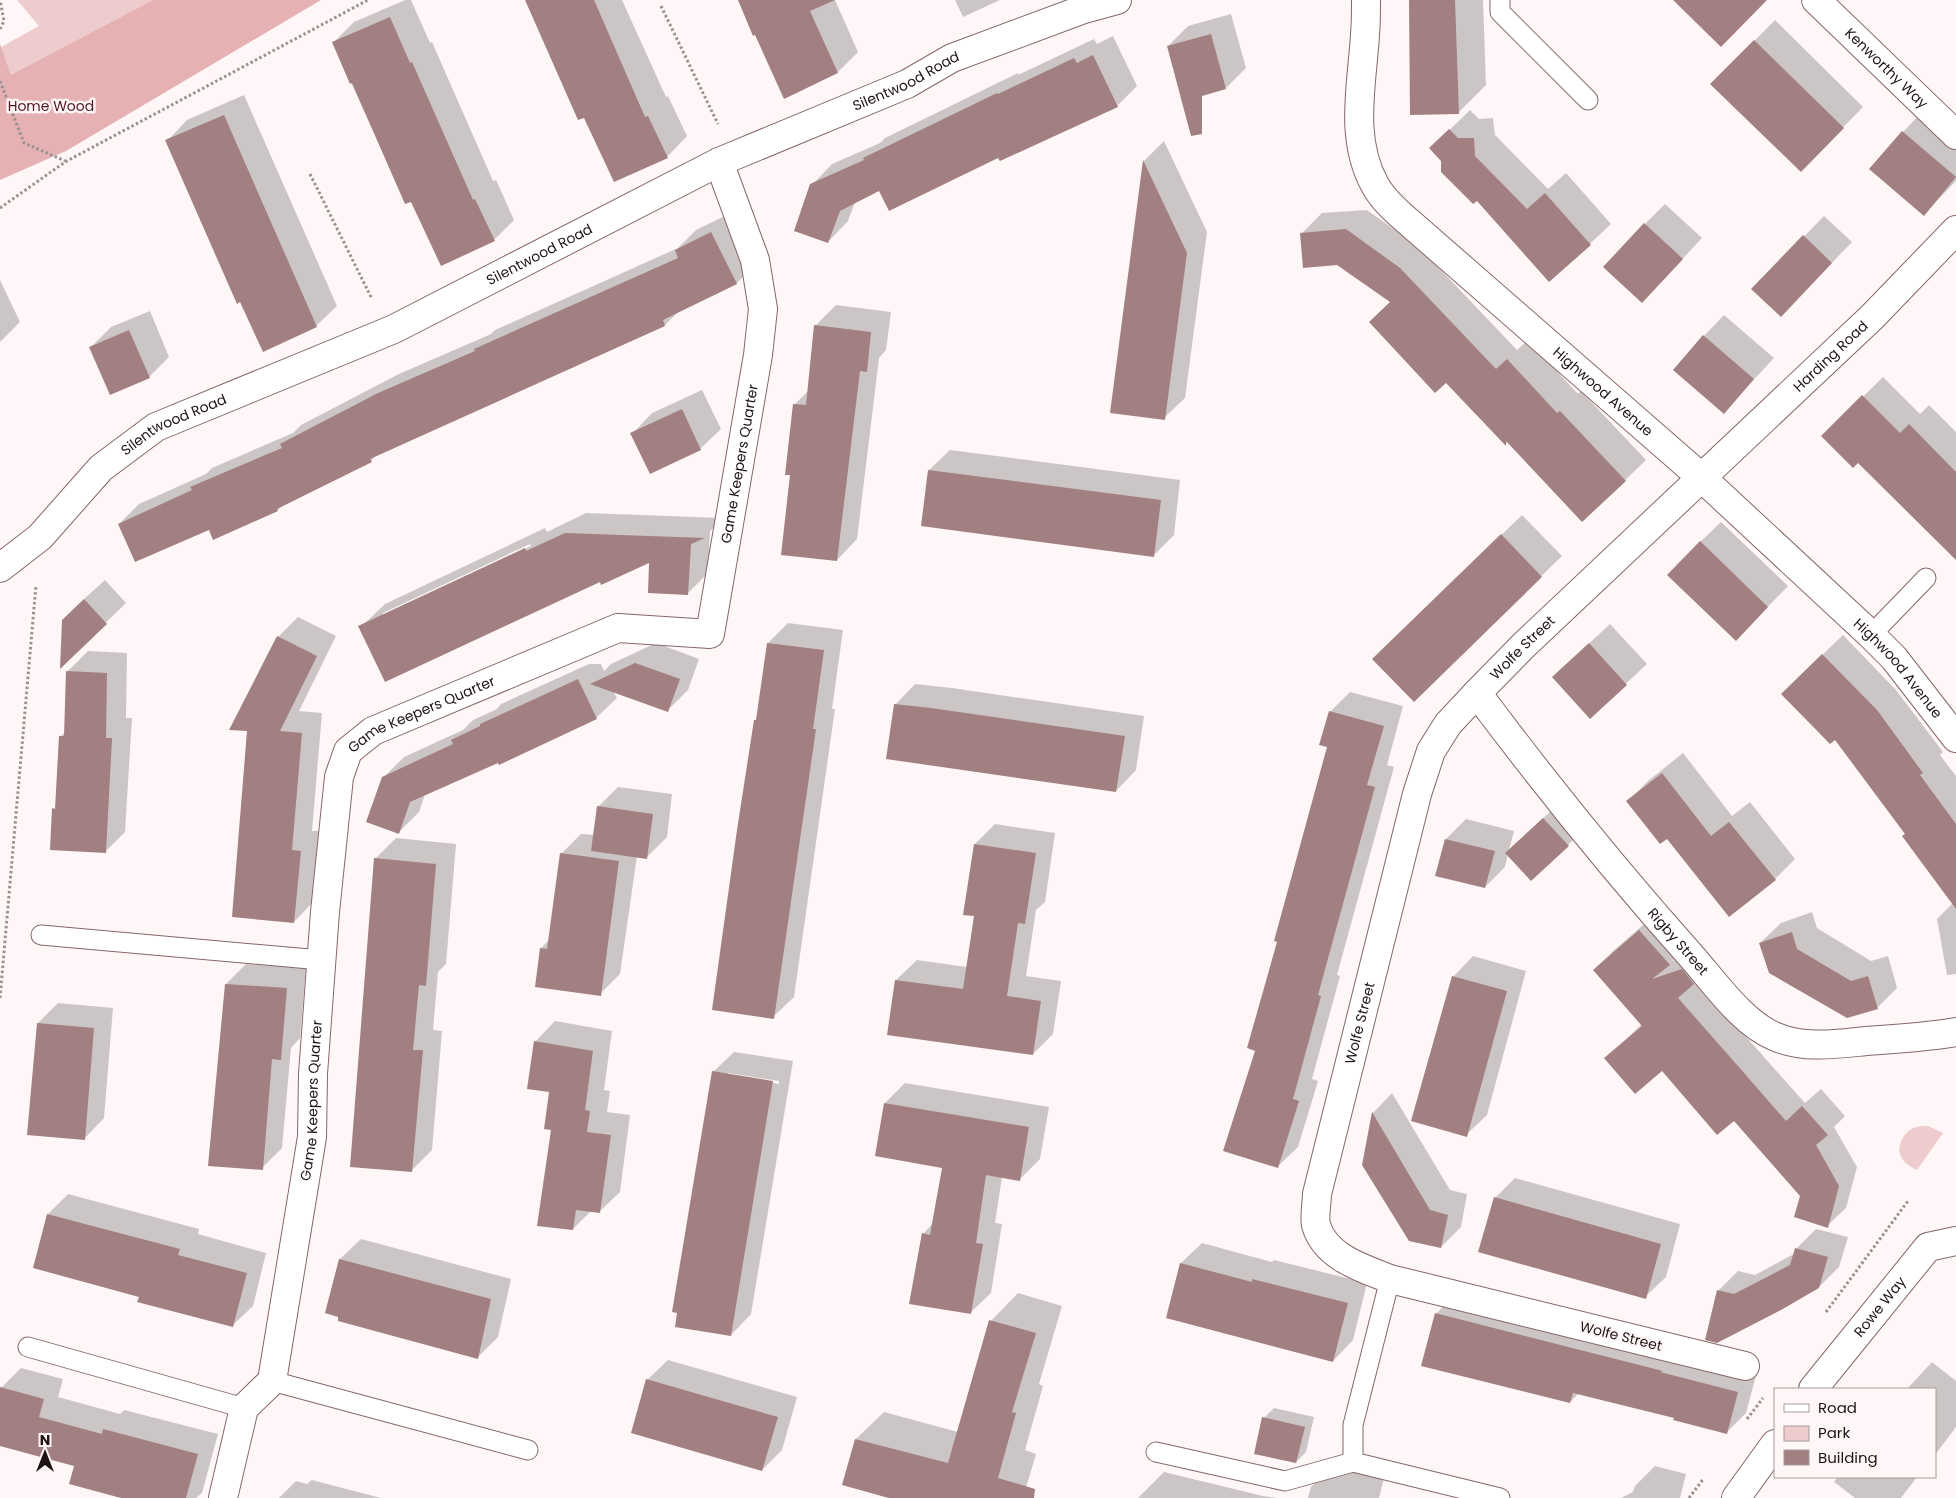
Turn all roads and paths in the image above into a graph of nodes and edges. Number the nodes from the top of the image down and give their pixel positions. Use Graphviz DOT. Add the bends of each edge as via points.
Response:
graph roads {
  1 [pos="0,0"];
  2 [pos="368,0"];
  3 [pos="1117,0"];
  4 [pos="1366,0"];
  5 [pos="1500,0"];
  6 [pos="1816,0"];
  7 [pos="661,6"];
  8 [pos="0,29"];
  9 [pos="0,81"];
  10 [pos="1588,100"];
  11 [pos="1956,134"];
  12 [pos="726,159"];
  13 [pos="66,162"];
  14 [pos="310,174"];
  15 [pos="0,208"];
  16 [pos="1956,230"];
  17 [pos="389,331"];
  18 [pos="1701,478"];
  19 [pos="40,537"];
  20 [pos="0,568"];
  21 [pos="1926,578"];
  22 [pos="1871,635"];
  23 [pos="1477,693"];
  24 [pos="1956,738"];
  25 [pos="41,935"];
  26 [pos="322,960"];
  27 [pos="0,998"];
  28 [pos="1956,1032"];
  29 [pos="1956,1241"];
  30 [pos="1390,1279"];
  31 [pos="28,1347"];
  32 [pos="1745,1366"];
  33 [pos="272,1381"];
  34 [pos="1814,1388"];
  35 [pos="244,1408"];
  36 [pos="1774,1445"];
  37 [pos="528,1450"];
  38 [pos="1156,1452"];
  39 [pos="1353,1462"];
  40 [pos="223,1498"];
  41 [pos="1500,1498"];
  42 [pos="1736,1498"];
  1 -- 8 [label="path" via="4,21"];
  2 -- 13 [label="path"];
  3 -- 12 [label="street, Silentwood Road" via="952,58 907,84"];
  4 -- 18 [label="street, Highwood Avenue" via="1359,95 1360,136 1366,166 1376,186 1411,224"];
  5 -- 10 [label="lane" via="1500,12"];
  6 -- 11 [label="street, Kenworthy Way"];
  7 -- 12 [label="path"];
  9 -- 13 [label="path" via="24,143"];
  12 -- 17 [label="street, Silentwood Road"];
  12 -- 26 [label="street, Game Keepers Quarter" via="755,260 763,309 758,356 710,634 618,628 373,731 348,751 339,777"];
  13 -- 15 [label="path"];
  14 -- 17 [label="path"];
  16 -- 18 [label="street, Harding Road" via="1872,317"];
  17 -- 19 [label="street, Silentwood Road" via="156,427 101,468"];
  18 -- 22 [label="street, Highwood Avenue"];
  18 -- 23 [label="street, Wolfe Street"];
  19 -- 20 [label="street, Silentwood Road"];
  19 -- 27 [label="path"];
  21 -- 22 [label="lane"];
  22 -- 24 [label="street, Highwood Avenue" via="1894,658"];
  23 -- 28 [label="street, Rigby Street" via="1572,817 1666,929 1752,1023 1776,1037 1812,1046"];
  23 -- 30 [label="street, Wolfe Street" via="1448,724 1431,750 1317,1194 1316,1224 1326,1245 1354,1265"];
  25 -- 26 [label="lane"];
  26 -- 33 [label="street, Game Keepers Quarter" via="313,1074 312,1137"];
  29 -- 34 [label="street, Rowe Way" via="1928,1247"];
  30 -- 32 [label="street, Wolfe Street"];
  30 -- 39 [label="lane" via="1354,1425"];
  31 -- 35 [label="lane"];
  33 -- 35 [label="street"];
  33 -- 37 [label="lane"];
  35 -- 40 [label="street"];
  36 -- 42 [label="street"];
  38 -- 39 [label="lane" via="1285,1481"];
  39 -- 41 [label="lane"];
}
